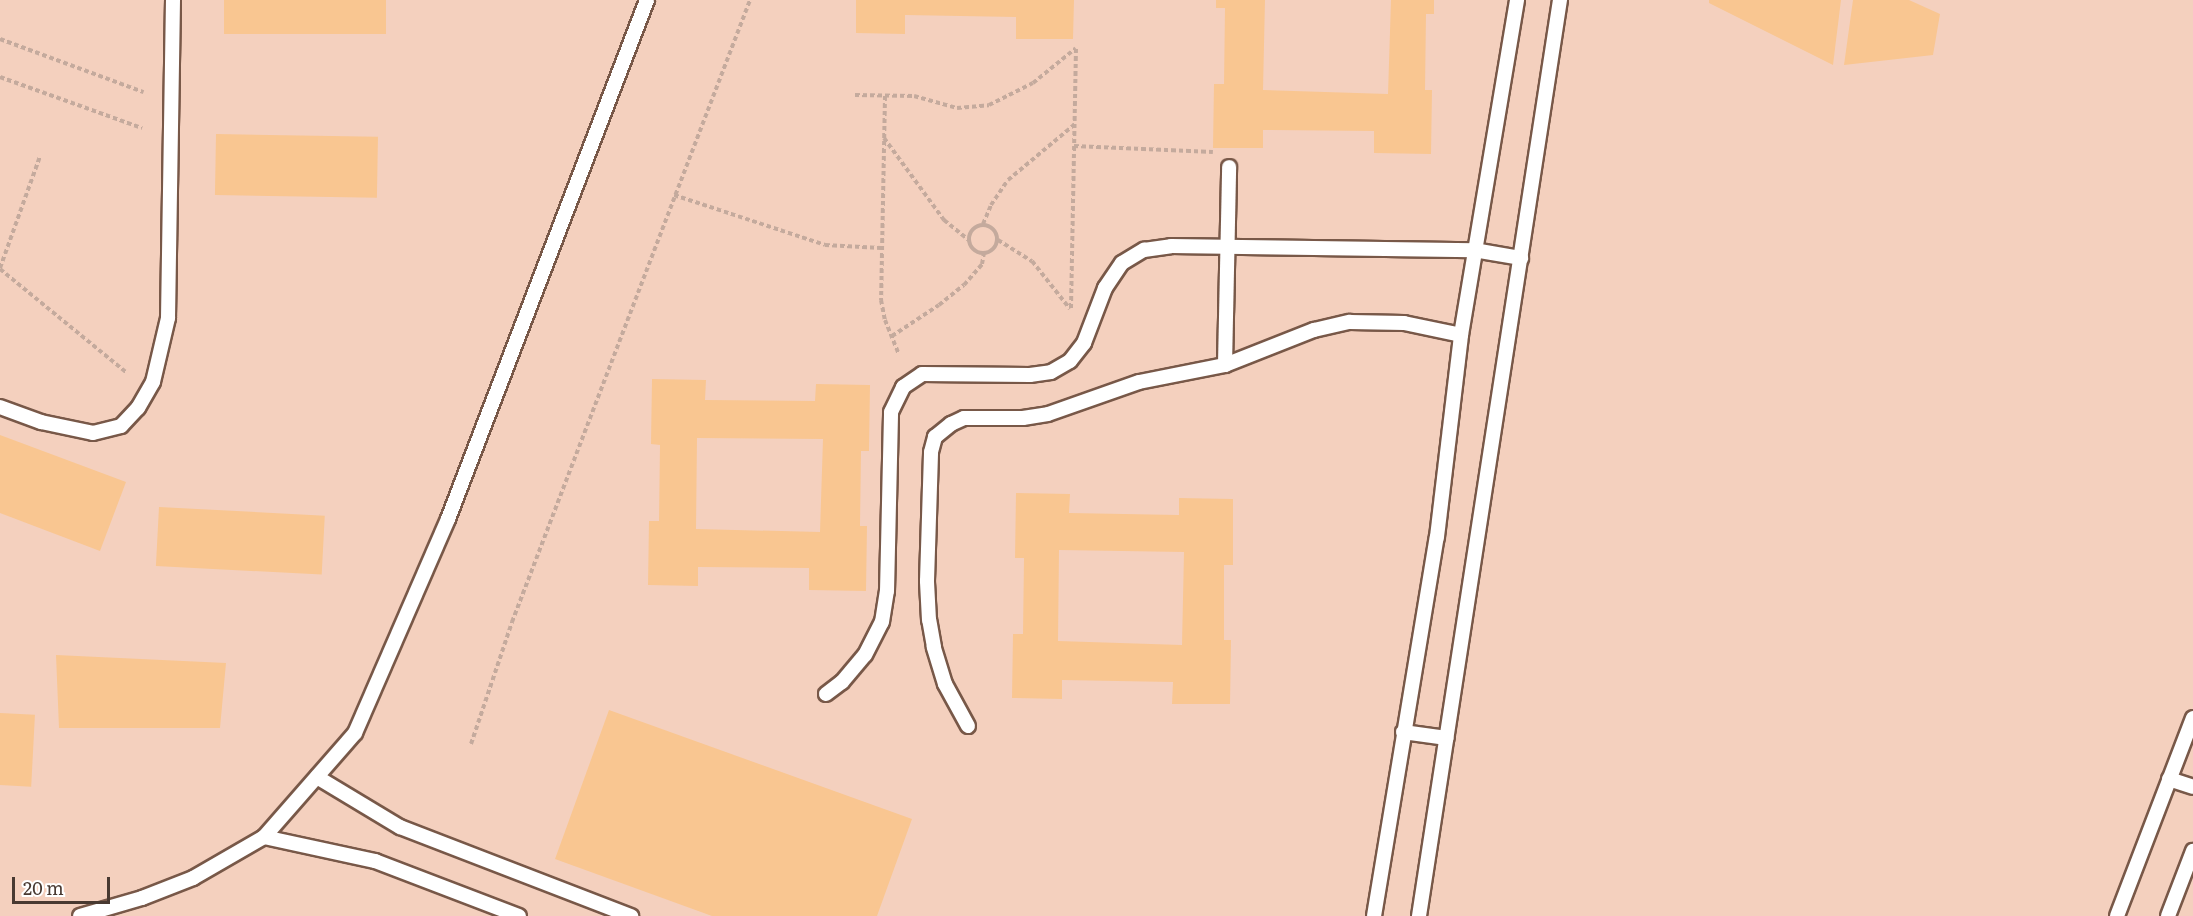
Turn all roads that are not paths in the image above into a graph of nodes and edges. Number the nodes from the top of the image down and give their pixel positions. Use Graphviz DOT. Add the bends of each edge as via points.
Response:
graph roads {
  1 [pos="174,0"];
  2 [pos="647,0"];
  3 [pos="1517,0"];
  4 [pos="1560,0"];
  5 [pos="1229,167"];
  6 [pos="1227,247"];
  7 [pos="1474,250"];
  8 [pos="1521,258"];
  9 [pos="1461,335"];
  10 [pos="1225,365"];
  11 [pos="0,407"];
  12 [pos="826,694"];
  13 [pos="2193,718"];
  14 [pos="968,726"];
  15 [pos="1403,732"];
  16 [pos="1448,738"];
  17 [pos="317,777"];
  18 [pos="2169,778"];
  19 [pos="2193,787"];
  20 [pos="264,837"];
  21 [pos="2193,851"];
  22 [pos="80,916"];
  23 [pos="519,916"];
  24 [pos="630,916"];
  25 [pos="1374,916"];
  26 [pos="1419,916"];
  27 [pos="2117,916"];
  28 [pos="2168,916"];
  1 -- 11 [label="lane" via="168,318 153,382 138,408 121,426 93,433 41,422"];
  2 -- 17 [label="lane" via="448,519 355,733"];
  3 -- 7 [label="lane"];
  4 -- 8 [label="lane"];
  5 -- 6 [label="lane"];
  6 -- 7 [label="lane"];
  6 -- 10 [label="lane"];
  6 -- 12 [label="lane" via="1144,249 1122,263 1105,288 1084,343 1070,361 1051,372 922,374 903,387 891,412 887,591 882,622 866,655"];
  7 -- 8 [label="lane"];
  7 -- 9 [label="lane"];
  8 -- 16 [label="lane"];
  9 -- 10 [label="lane" via="1404,323 1350,322 1314,330"];
  9 -- 15 [label="lane" via="1437,537"];
  10 -- 14 [label="lane" via="1139,382 1048,414 964,418 935,437 931,452 929,620 945,684"];
  13 -- 18 [label="lane"];
  15 -- 16 [label="lane"];
  15 -- 25 [label="lane"];
  16 -- 26 [label="lane"];
  17 -- 20 [label="lane"];
  17 -- 24 [label="lane" via="400,827"];
  18 -- 19 [label="lane"];
  18 -- 27 [label="lane"];
  20 -- 22 [label="lane" via="193,878"];
  20 -- 23 [label="lane" via="375,861"];
  21 -- 28 [label="lane"];
}
